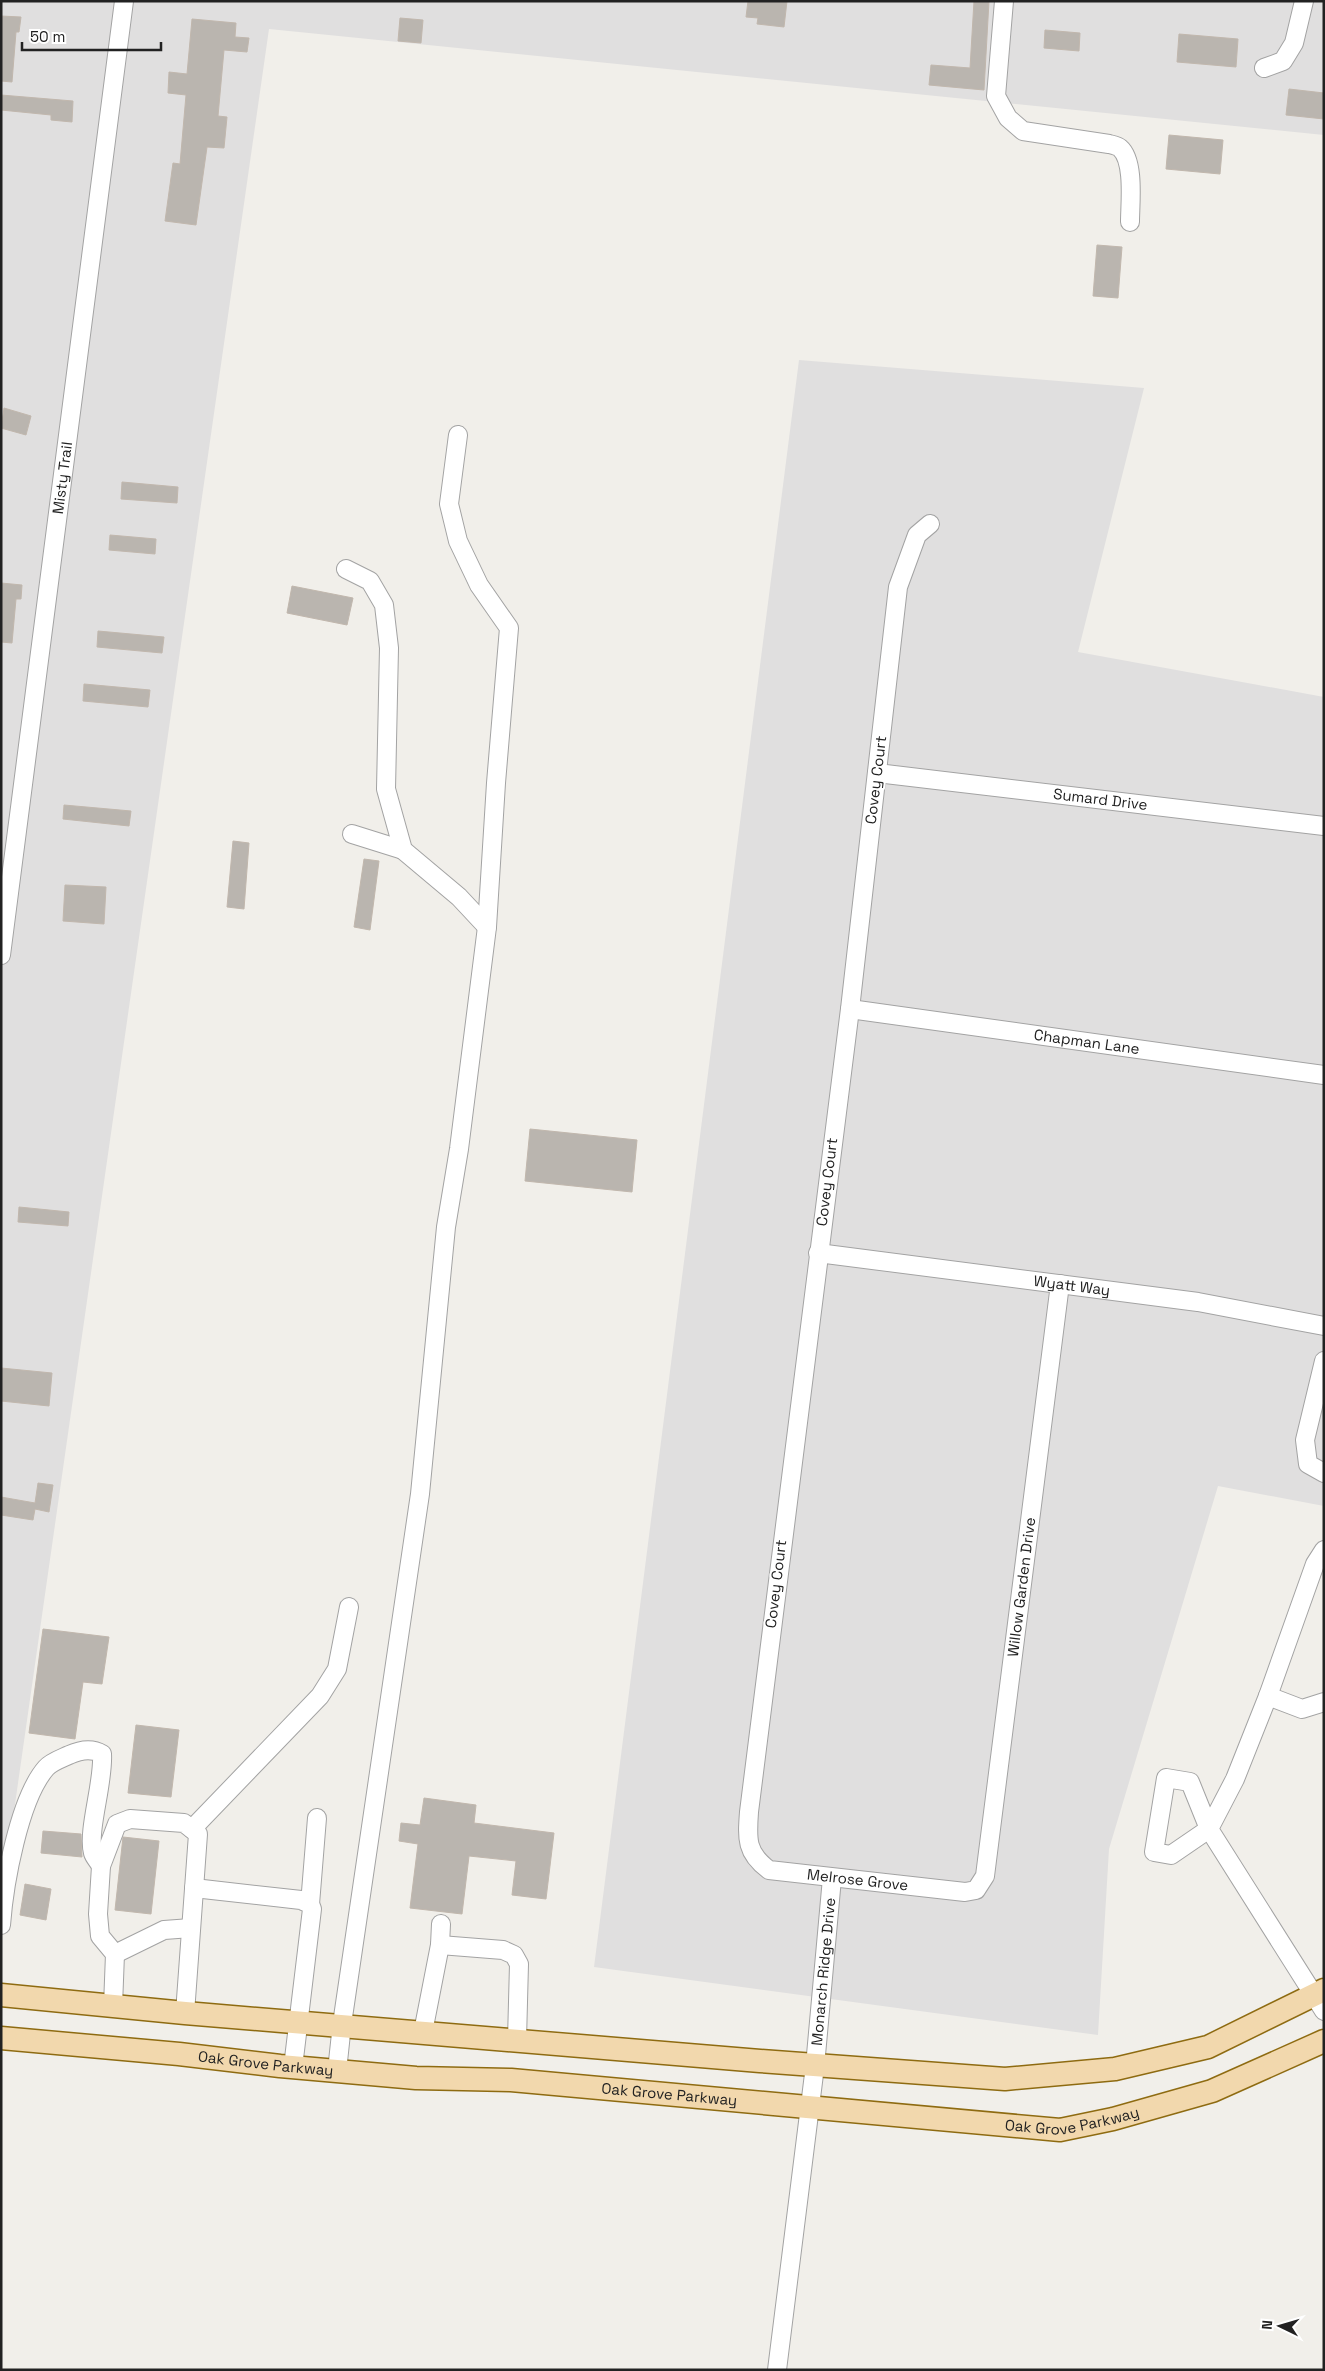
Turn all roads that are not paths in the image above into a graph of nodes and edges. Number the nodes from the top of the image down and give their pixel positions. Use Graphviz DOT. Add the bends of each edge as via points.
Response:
graph roads {
  1 [pos="124,1"];
  2 [pos="1004,1"];
  3 [pos="1304,1"];
  4 [pos="1264,68"];
  5 [pos="1130,222"];
  6 [pos="458,435"];
  7 [pos="930,524"];
  8 [pos="346,569"];
  9 [pos="877,773"];
  10 [pos="1324,826"];
  11 [pos="352,834"];
  12 [pos="403,850"];
  13 [pos="487,927"];
  14 [pos="1,955"];
  15 [pos="850,1009"];
  16 [pos="1324,1075"];
  17 [pos="818,1253"];
  18 [pos="1060,1284"];
  19 [pos="1324,1326"];
  20 [pos="1324,1360"];
  21 [pos="1324,1473"];
  22 [pos="1324,1550"];
  23 [pos="350,1607"];
  24 [pos="1268,1696"];
  25 [pos="1324,1702"];
  26 [pos="317,1818"];
  27 [pos="192,1830"];
  28 [pos="749,1848"];
  29 [pos="101,1866"];
  30 [pos="832,1878"];
  31 [pos="194,1888"];
  32 [pos="976,1890"];
  33 [pos="310,1904"];
  34 [pos="441,1924"];
  35 [pos="1,1925"];
  36 [pos="190,1928"];
  37 [pos="440,1945"];
  38 [pos="115,1954"];
  39 [pos="1,1995"];
  40 [pos="1321,1999"];
  41 [pos="113,2006"];
  42 [pos="185,2013"];
  43 [pos="298,2021"];
  44 [pos="342,2024"];
  45 [pos="423,2032"];
  46 [pos="1,2038"];
  47 [pos="517,2040"];
  48 [pos="1324,2041"];
  49 [pos="815,2066"];
  50 [pos="293,2068"];
  51 [pos="337,2071"];
  52 [pos="809,2106"];
  53 [pos="777,2370"];
  1 -- 14 [label="street, Misty Trail"];
  2 -- 5 [label="street" via="996,96 1008,118 1023,131 1120,148 1130,173"];
  3 -- 4 [label="street" via="1294,43 1283,61"];
  6 -- 13 [label="street" via="449,504 458,541 479,585 509,628"];
  7 -- 9 [label="street, Covey Court" via="917,535 898,587"];
  8 -- 12 [label="street" via="370,581 384,605 389,648 386,789"];
  9 -- 10 [label="street, Sumard Drive"];
  9 -- 15 [label="street, Covey Court"];
  11 -- 12 [label="street"];
  12 -- 13 [label="street" via="458,897"];
  13 -- 44 [label="street" via="446,1227 420,1494"];
  15 -- 16 [label="street, Chapman Lane"];
  15 -- 17 [label="street, Covey Court"];
  17 -- 18 [label="street, Wyatt Way"];
  17 -- 28 [label="street, Covey Court" via="749,1812"];
  18 -- 19 [label="street, Wyatt Way" via="1198,1302"];
  18 -- 32 [label="street, Willow Garden Drive" via="989,1849 985,1876"];
  20 -- 21 [label="street" via="1305,1440 1308,1464"];
  22 -- 24 [label="street" via="1315,1564"];
  23 -- 27 [label="street" via="337,1669 320,1696"];
  24 -- 25 [label="street" via="1302,1709"];
  24 -- 40 [label="street" via="1236,1779 1209,1829"];
  26 -- 33 [label="street"];
  27 -- 29 [label="street" via="184,1823 130,1819 117,1824"];
  27 -- 31 [label="street" via="198,1834"];
  28 -- 30 [label="street, Melrose Grove" via="758,1862 769,1870"];
  29 -- 35 [label="street" via="93,1853 93,1833 103,1768 102,1754 96,1750 78,1751 47,1766 34,1788 22,1817 6,1879"];
  29 -- 38 [label="street" via="100,1936"];
  30 -- 32 [label="street, Melrose Grove" via="965,1892"];
  30 -- 49 [label="street, Monarch Ridge Drive"];
  31 -- 33 [label="street" via="301,1900"];
  31 -- 36 [label="street"];
  33 -- 43 [label="street"];
  34 -- 37 [label="street"];
  36 -- 38 [label="street" via="164,1930"];
  36 -- 42 [label="street"];
  37 -- 45 [label="street"];
  37 -- 47 [label="street" via="503,1950 514,1955 518,1964"];
  38 -- 41 [label="street"];
  39 -- 41 [label="main road"];
  40 -- 49 [label="main road" via="1208,2047 1115,2069 1005,2079"];
  41 -- 42 [label="main road"];
  42 -- 43 [label="main road"];
  43 -- 44 [label="main road"];
  43 -- 50 [label="street"];
  44 -- 45 [label="main road"];
  44 -- 51 [label="street"];
  45 -- 47 [label="main road"];
  46 -- 50 [label="main road, Oak Grove Parkway"];
  47 -- 49 [label="main road"];
  48 -- 52 [label="main road, Oak Grove Parkway" via="1212,2091 1113,2119 1060,2130"];
  49 -- 52 [label="street, Monarch Ridge Drive"];
  50 -- 51 [label="main road, Oak Grove Parkway"];
  51 -- 52 [label="main road, Oak Grove Parkway" via="416,2078 511,2080"];
  52 -- 53 [label="street, Monarch Ridge Drive"];
}
